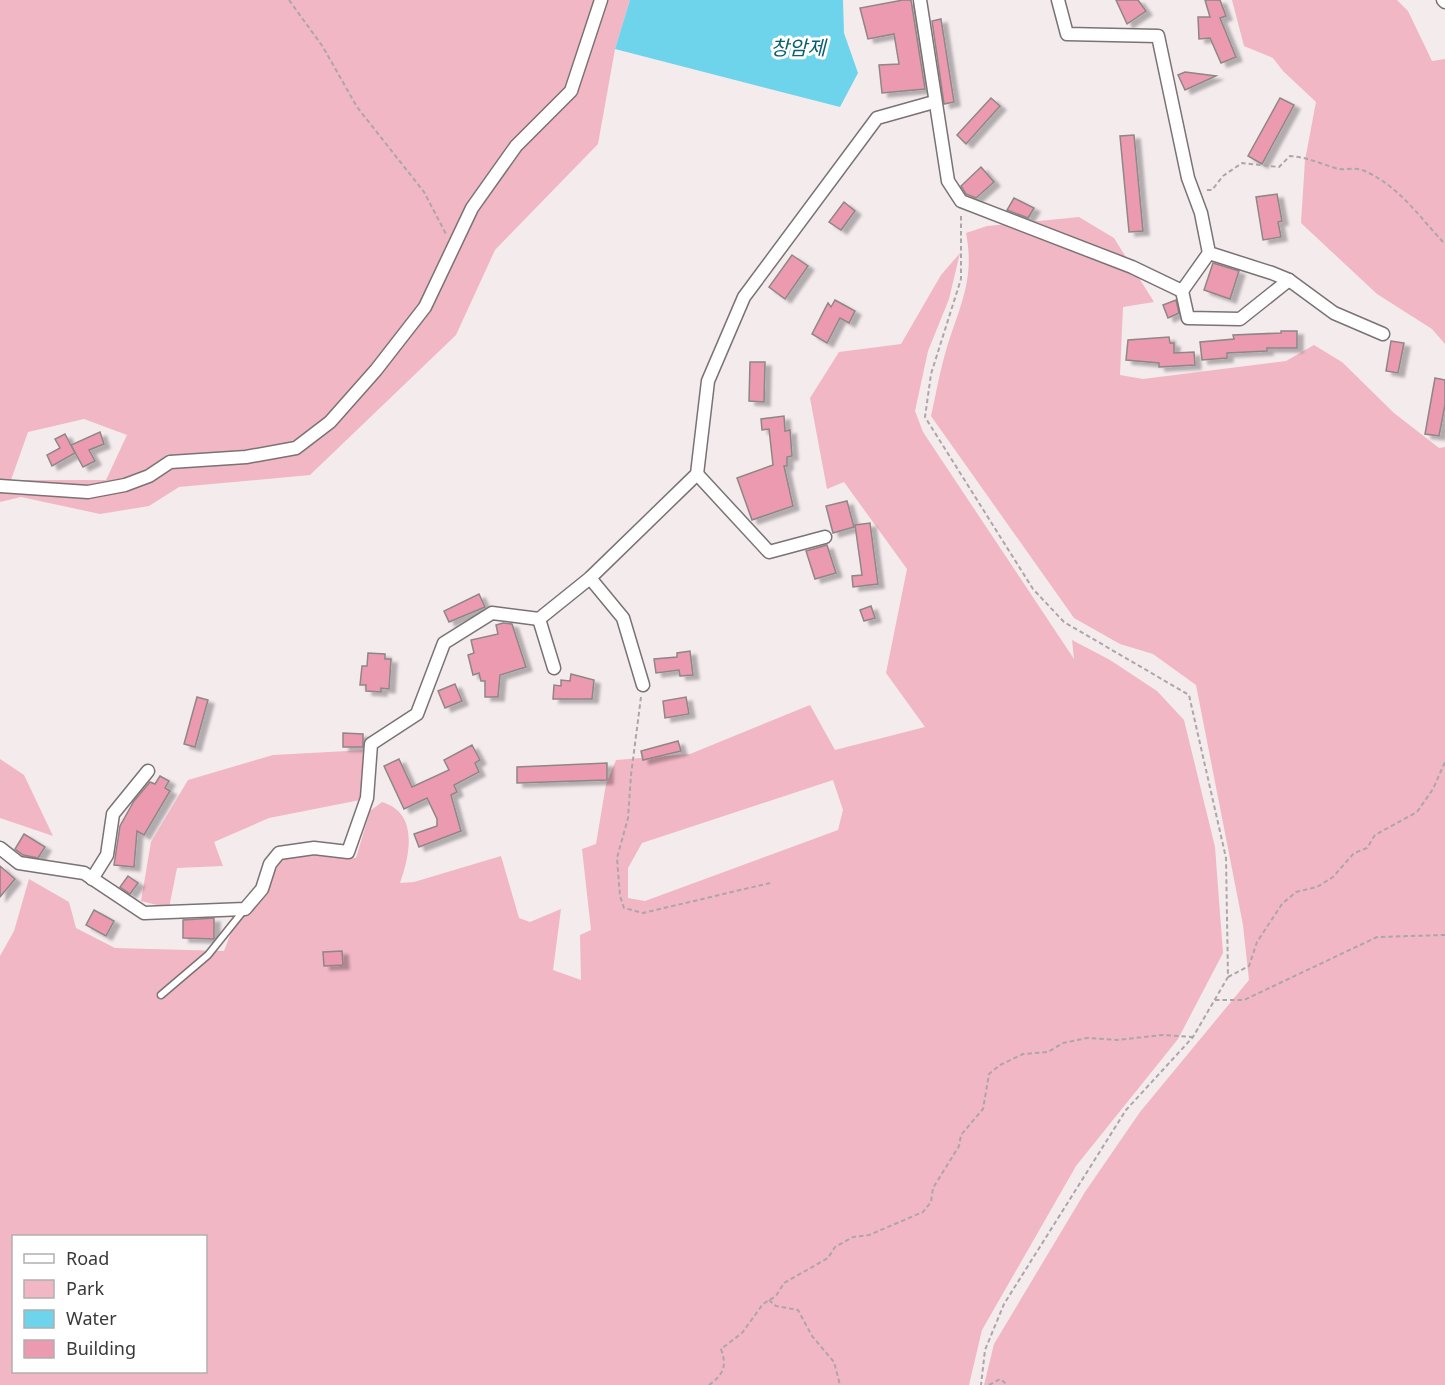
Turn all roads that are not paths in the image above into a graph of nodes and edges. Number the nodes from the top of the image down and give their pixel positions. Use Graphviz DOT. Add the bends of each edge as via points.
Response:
graph roads {
  1 [pos="601,0"];
  2 [pos="920,0"];
  3 [pos="1058,0"];
  4 [pos="934,102"];
  5 [pos="1209,253"];
  6 [pos="1289,280"];
  7 [pos="1182,291"];
  8 [pos="1383,334"];
  9 [pos="697,474"];
  10 [pos="0,486"];
  11 [pos="825,537"];
  12 [pos="590,578"];
  13 [pos="539,620"];
  14 [pos="554,668"];
  15 [pos="643,685"];
  16 [pos="148,771"];
  17 [pos="0,848"];
  18 [pos="92,879"];
  19 [pos="245,909"];
  20 [pos="161,995"];
  1 -- 10 [label="street" via="571,91 516,146 472,208 425,307 330,422 296,448 246,457 170,462 125,485 88,492"];
  2 -- 4 [label="street"];
  3 -- 5 [label="street" via="1067,34 1158,36"];
  4 -- 7 [label="street" via="948,181 961,201 1132,267"];
  4 -- 9 [label="street" via="877,118 744,297 708,381"];
  5 -- 6 [label="street"];
  5 -- 7 [label="street"];
  6 -- 7 [label="street" via="1240,319 1188,318"];
  6 -- 8 [label="street" via="1334,313"];
  9 -- 11 [label="street" via="769,552"];
  9 -- 12 [label="street"];
  12 -- 13 [label="street"];
  12 -- 15 [label="street" via="623,618"];
  13 -- 14 [label="street"];
  13 -- 19 [label="street" via="492,613 444,643 417,714 371,744 367,798 348,852 314,848 279,853 270,864 262,889"];
  16 -- 18 [label="street" via="113,814 107,855"];
  17 -- 18 [label="street" via="20,863 84,873"];
  18 -- 19 [label="street" via="144,913"];
  19 -- 20 [label="lane" via="208,955"];
}
